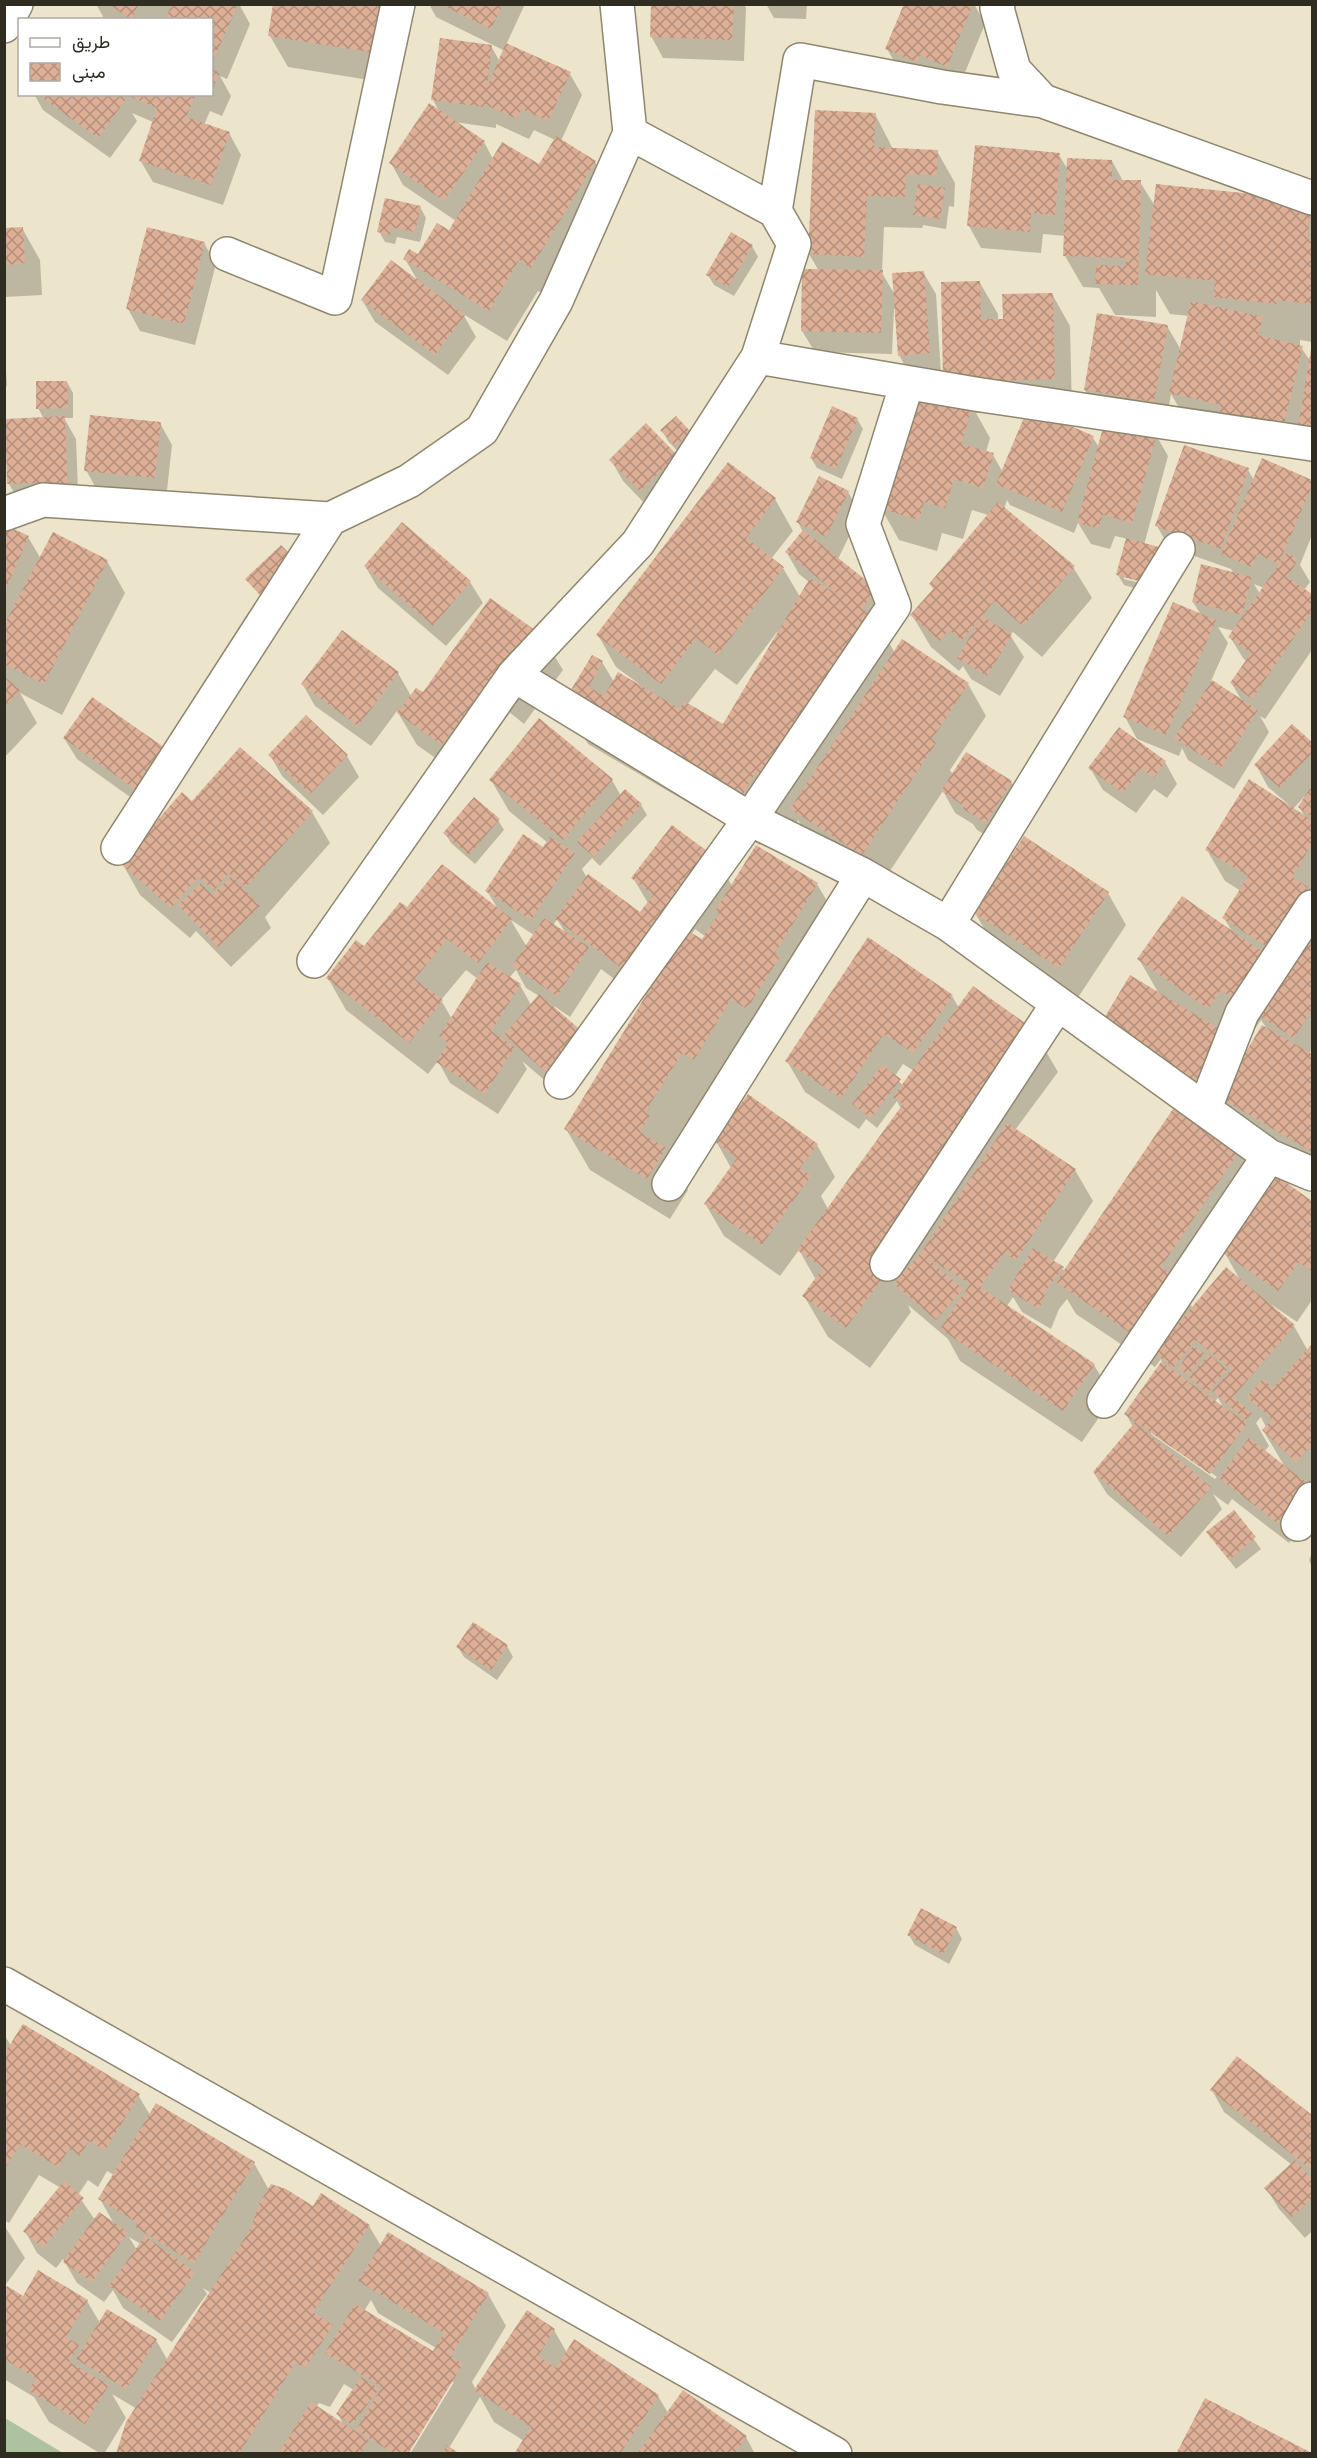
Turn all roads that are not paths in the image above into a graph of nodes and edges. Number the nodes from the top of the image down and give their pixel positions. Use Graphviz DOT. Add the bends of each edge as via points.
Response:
graph roads {
  1 [pos="16,4"];
  2 [pos="398,4"];
  3 [pos="617,4"];
  4 [pos="998,4"];
  5 [pos="4,26"];
  6 [pos="1043,101"];
  7 [pos="630,133"];
  8 [pos="1312,198"];
  9 [pos="775,211"];
  10 [pos="227,254"];
  11 [pos="758,357"];
  12 [pos="907,383"];
  13 [pos="1312,444"];
  14 [pos="4,514"];
  15 [pos="330,519"];
  16 [pos="1178,549"];
  17 [pos="514,675"];
  18 [pos="750,819"];
  19 [pos="118,848"];
  20 [pos="863,874"];
  21 [pos="1312,907"];
  22 [pos="948,924"];
  23 [pos="314,961"];
  24 [pos="1057,1005"];
  25 [pos="561,1082"];
  26 [pos="1206,1108"];
  27 [pos="1269,1156"];
  28 [pos="1312,1174"];
  29 [pos="669,1184"];
  30 [pos="887,1264"];
  31 [pos="1104,1401"];
  32 [pos="4,1984"];
  33 [pos="835,2454"];
  1 -- 5 [label="street"];
  2 -- 10 [label="street" via="335,298"];
  3 -- 7 [label="street"];
  4 -- 6 [label="street" via="1014,70"];
  6 -- 8 [label="street"];
  6 -- 9 [label="street" via="800,60"];
  7 -- 9 [label="street"];
  7 -- 15 [label="street" via="556,301 482,430 409,481"];
  9 -- 11 [label="street" via="794,244"];
  11 -- 12 [label="street"];
  11 -- 17 [label="street" via="638,543"];
  12 -- 13 [label="street"];
  12 -- 18 [label="street" via="863,524 894,606"];
  14 -- 15 [label="street" via="43,500"];
  15 -- 19 [label="street"];
  16 -- 22 [label="street"];
  17 -- 18 [label="street"];
  17 -- 23 [label="street"];
  18 -- 20 [label="street"];
  18 -- 25 [label="street"];
  20 -- 22 [label="street"];
  20 -- 29 [label="street"];
  21 -- 26 [label="street" via="1242,1013"];
  22 -- 24 [label="street"];
  24 -- 26 [label="street"];
  24 -- 30 [label="street"];
  26 -- 27 [label="street"];
  27 -- 28 [label="street"];
  27 -- 31 [label="street"];
  32 -- 33 [label="street"];
}
